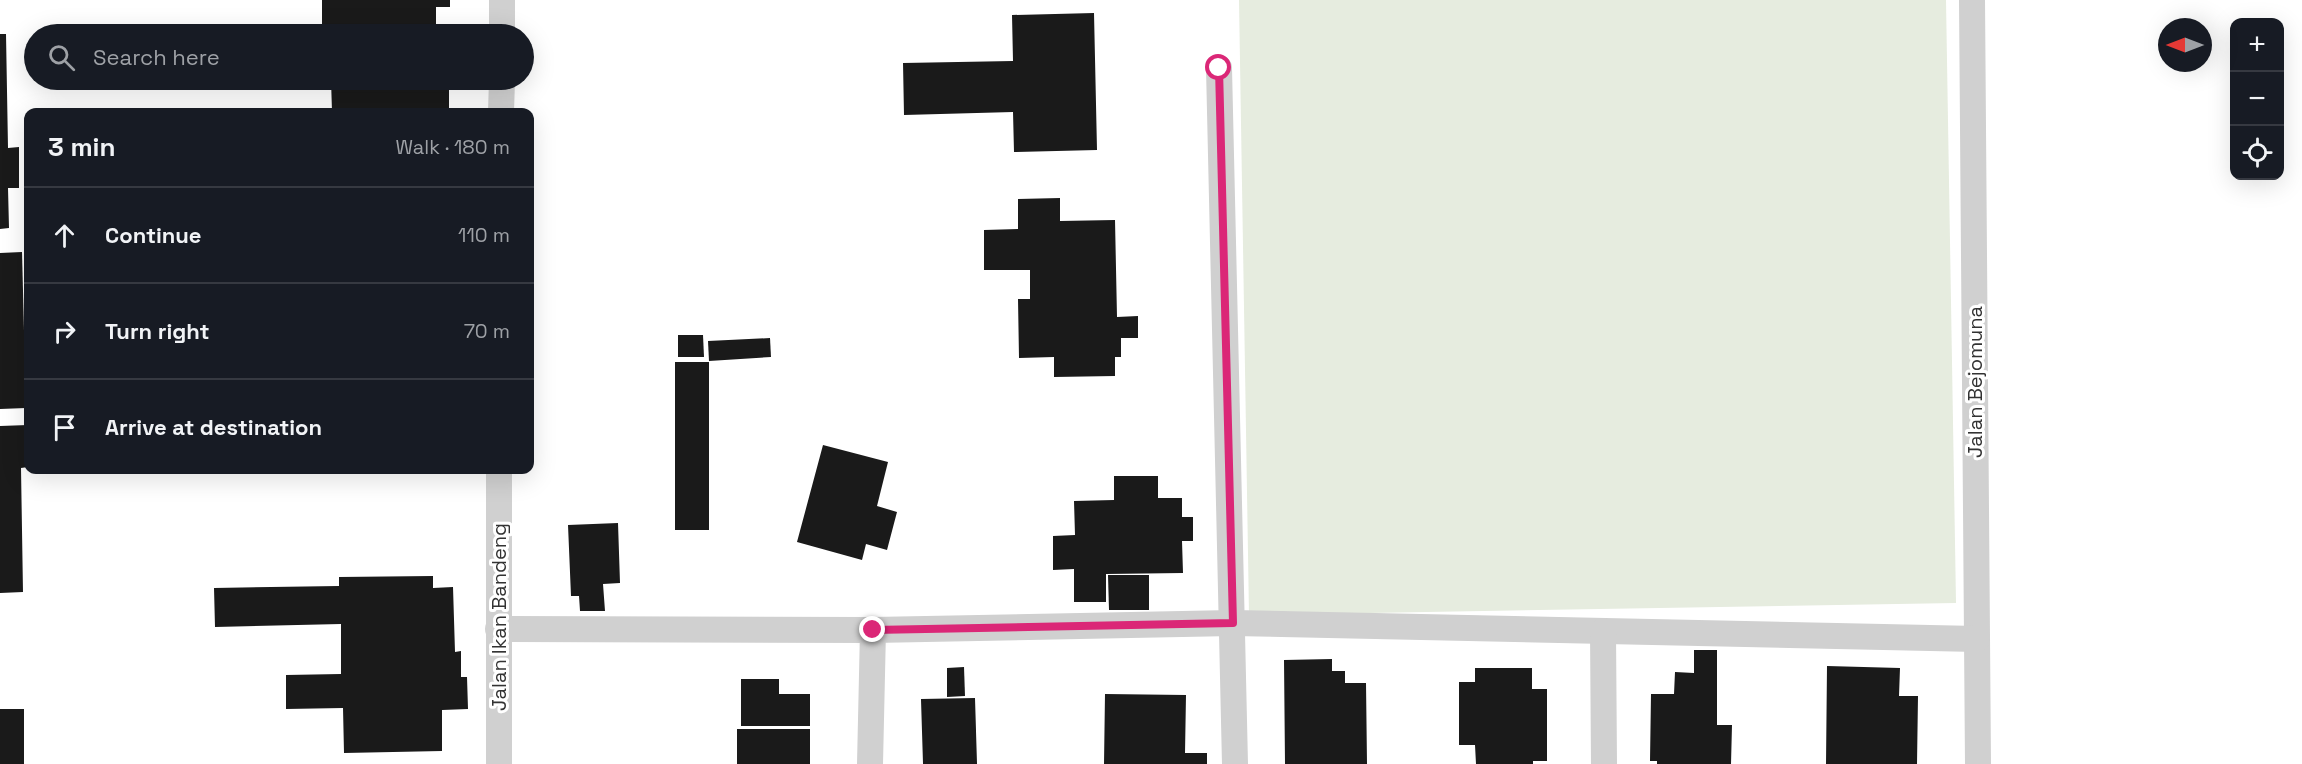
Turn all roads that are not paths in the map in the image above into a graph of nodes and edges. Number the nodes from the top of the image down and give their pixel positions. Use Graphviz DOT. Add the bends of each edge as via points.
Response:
graph roads {
  1 [pos="502,0"];
  2 [pos="1972,0"];
  3 [pos="502,24"];
  4 [pos="1219,68"];
  5 [pos="502,90"];
  6 [pos="501,108"];
  7 [pos="499,474"];
  8 [pos="1233,623"];
  9 [pos="498,629"];
  10 [pos="873,630"];
  11 [pos="1604,631"];
  12 [pos="1977,639"];
  13 [pos="499,764"];
  14 [pos="870,764"];
  15 [pos="1235,764"];
  16 [pos="1604,764"];
  17 [pos="1978,764"];
  1 -- 3 [label="street"];
  2 -- 12 [label="street, Jalan Bejomuna"];
  4 -- 8 [label="street"];
  5 -- 6 [label="street"];
  7 -- 9 [label="street, Jalan Ikan Bandeng"];
  8 -- 10 [label="street"];
  8 -- 11 [label="street"];
  8 -- 15 [label="street"];
  9 -- 10 [label="street"];
  9 -- 13 [label="street, Jalan Ikan Bandeng"];
  10 -- 14 [label="street"];
  11 -- 12 [label="street"];
  11 -- 16 [label="street"];
  12 -- 17 [label="street, Jalan Bejomuna"];
}
